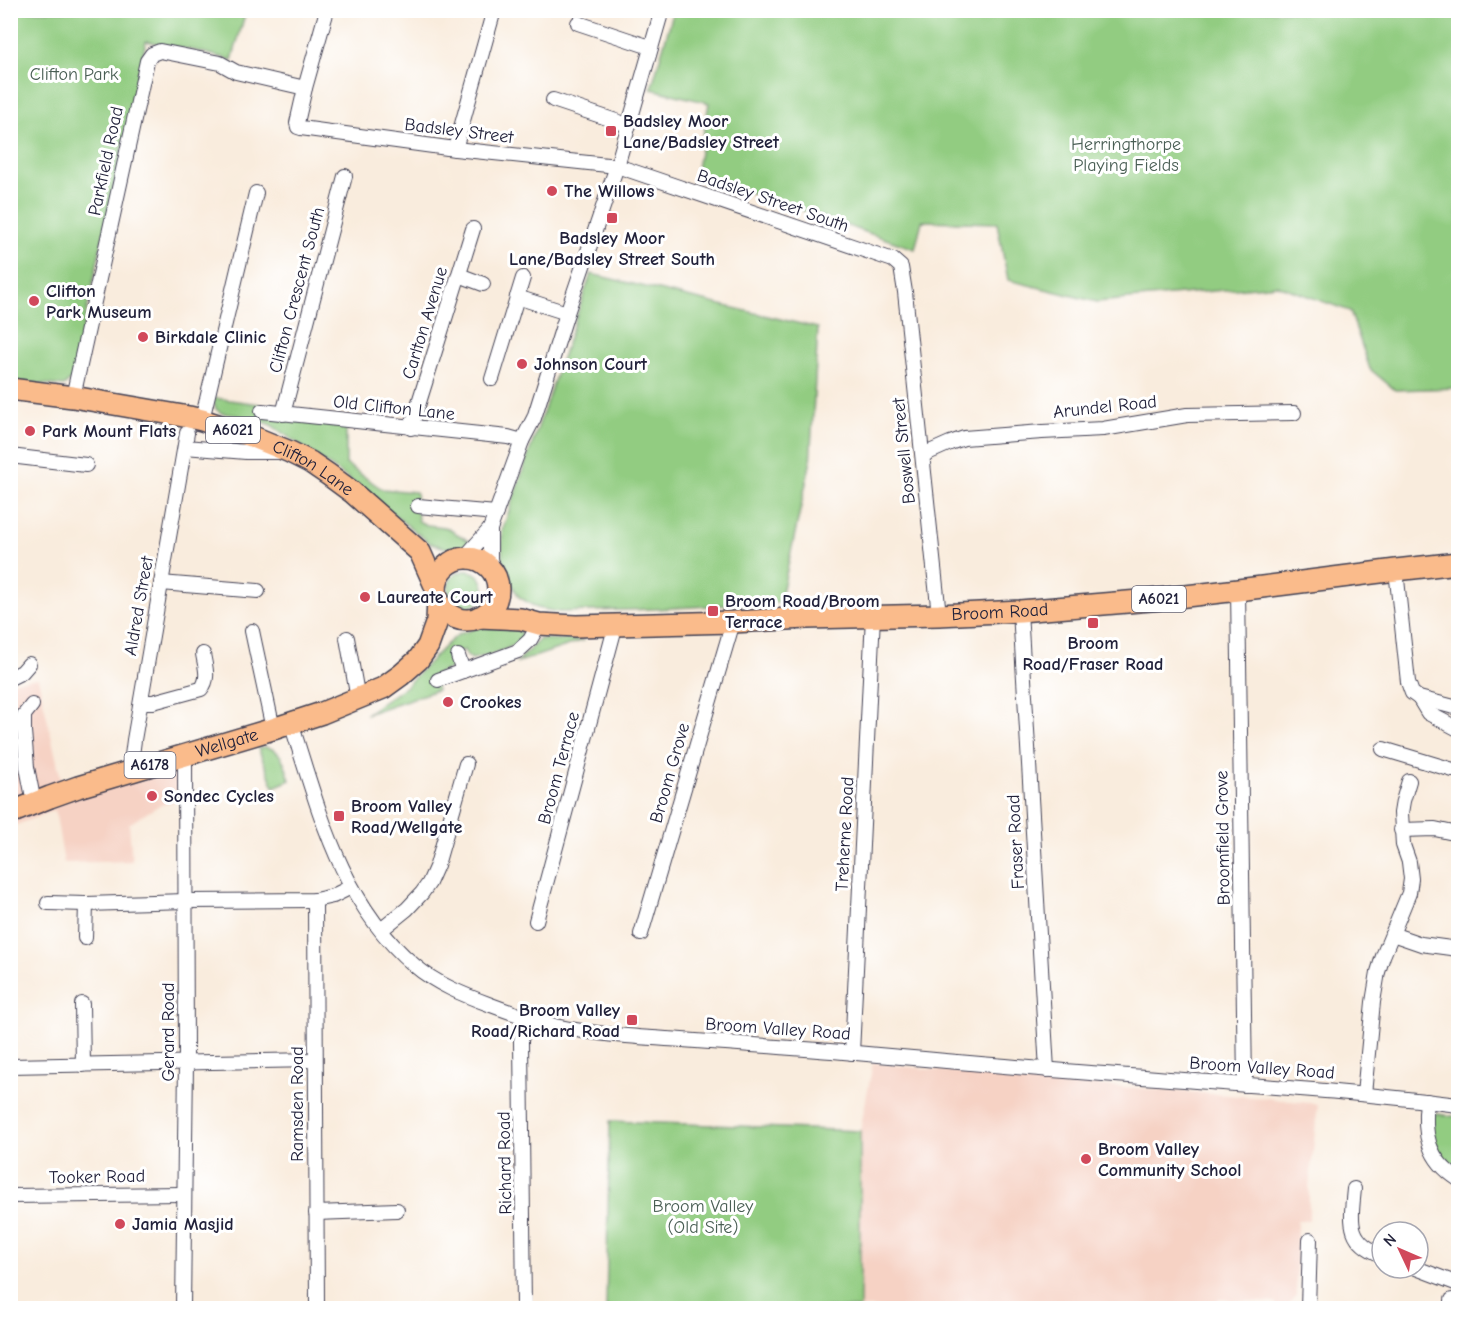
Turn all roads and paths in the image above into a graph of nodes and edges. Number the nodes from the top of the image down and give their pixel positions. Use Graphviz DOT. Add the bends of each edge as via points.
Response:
graph roads {
  1 [pos="327,10"];
  2 [pos="494,10"];
  3 [pos="662,10"];
  4 [pos="578,23"];
  5 [pos="650,46"];
  6 [pos="304,88"];
  7 [pos="553,100"];
  8 [pos="628,125"];
  9 [pos="455,149"];
  10 [pos="617,166"];
  11 [pos="345,176"];
  12 [pos="256,193"];
  13 [pos="473,229"];
  14 [pos="459,275"];
  15 [pos="523,278"];
  16 [pos="904,282"];
  17 [pos="483,284"];
  18 [pos="518,297"];
  19 [pos="567,313"];
  20 [pos="492,379"];
  21 [pos="12,392"];
  22 [pos="73,397"];
  23 [pos="262,411"];
  24 [pos="1294,412"];
  25 [pos="283,414"];
  26 [pos="411,428"];
  27 [pos="191,433"];
  28 [pos="522,441"];
  29 [pos="290,452"];
  30 [pos="923,455"];
  31 [pos="10,456"];
  32 [pos="86,465"];
  33 [pos="418,506"];
  34 [pos="496,513"];
  35 [pos="490,529"];
  36 [pos="420,552"];
  37 [pos="460,559"];
  38 [pos="1458,563"];
  39 [pos="1396,570"];
  40 [pos="496,578"];
  41 [pos="161,583"];
  42 [pos="1238,590"];
  43 [pos="258,591"];
  44 [pos="437,593"];
  45 [pos="1020,611"];
  46 [pos="939,615"];
  47 [pos="873,616"];
  48 [pos="475,619"];
  49 [pos="530,622"];
  50 [pos="733,622"];
  51 [pos="616,624"];
  52 [pos="252,631"];
  53 [pos="347,638"];
  54 [pos="428,646"];
  55 [pos="202,654"];
  56 [pos="458,656"];
  57 [pos="29,664"];
  58 [pos="463,671"];
  59 [pos="10,678"];
  60 [pos="438,681"];
  61 [pos="1419,698"];
  62 [pos="358,699"];
  63 [pos="141,702"];
  64 [pos="32,705"];
  65 [pos="1458,708"];
  66 [pos="282,726"];
  67 [pos="1458,729"];
  68 [pos="1383,749"];
  69 [pos="184,756"];
  70 [pos="466,764"];
  71 [pos="1458,769"];
  72 [pos="130,771"];
  73 [pos="1409,781"];
  74 [pos="34,803"];
  75 [pos="10,813"];
  76 [pos="1401,830"];
  77 [pos="1458,834"];
  78 [pos="351,887"];
  79 [pos="315,900"];
  80 [pos="186,901"];
  81 [pos="48,903"];
  82 [pos="86,904"];
  83 [pos="536,921"];
  84 [pos="381,930"];
  85 [pos="641,934"];
  86 [pos="1392,934"];
  87 [pos="85,938"];
  88 [pos="1458,949"];
  89 [pos="82,1004"];
  90 [pos="526,1018"];
  91 [pos="852,1053"];
  92 [pos="315,1060"];
  93 [pos="186,1062"];
  94 [pos="82,1065"];
  95 [pos="10,1066"];
  96 [pos="1047,1070"];
  97 [pos="1245,1085"];
  98 [pos="1364,1094"];
  99 [pos="1427,1101"];
  100 [pos="1458,1105"];
  101 [pos="1458,1179"];
  102 [pos="1354,1189"];
  103 [pos="184,1194"];
  104 [pos="10,1196"];
  105 [pos="397,1210"];
  106 [pos="316,1213"];
  107 [pos="1310,1240"];
  108 [pos="1370,1249"];
  109 [pos="1430,1273"];
  110 [pos="1458,1284"];
  111 [pos="183,1308"];
  112 [pos="317,1308"];
  113 [pos="524,1308"];
  114 [pos="1308,1308"];
  1 -- 6 [label="street"];
  2 -- 9 [label="street"];
  3 -- 5 [label="street"];
  4 -- 5 [label="street"];
  5 -- 8 [label="street"];
  6 -- 9 [label="street, Badsley Street" via="298,127"];
  6 -- 22 [label="street, Parkfield Road" via="236,72 220,63 160,51 152,54 147,61"];
  7 -- 8 [label="street"];
  8 -- 10 [label="street"];
  9 -- 10 [label="street, Badsley Street"];
  10 -- 16 [label="street, Badsley Street South" via="893,261 901,267"];
  10 -- 19 [label="street"];
  11 -- 25 [label="street, Clifton Crescent South"];
  12 -- 27 [label="street, Aldred Street"];
  13 -- 14 [label="street, Carlton Avenue"];
  14 -- 17 [label="street"];
  14 -- 26 [label="street, Carlton Avenue"];
  15 -- 18 [label="street"];
  16 -- 30 [label="street, Boswell Street"];
  18 -- 19 [label="street"];
  18 -- 20 [label="street"];
  19 -- 28 [label="street" via="534,418"];
  21 -- 22 [label="main road, Clifton Lane / A6021"];
  22 -- 27 [label="main road, Clifton Lane / A6021"];
  23 -- 25 [label="street, Old Clifton Lane"];
  24 -- 30 [label="street, Arundel Road" via="1187,415 1103,429 964,438"];
  25 -- 26 [label="street, Old Clifton Lane"];
  26 -- 28 [label="street, Old Clifton Lane"];
  27 -- 29 [label="street" via="246,452"];
  27 -- 29 [label="main road, Clifton Lane / A6021" via="251,436"];
  27 -- 41 [label="street, Aldred Street"];
  28 -- 34 [label="street"];
  29 -- 36 [label="main road, Clifton Lane / A6021" via="352,492"];
  30 -- 46 [label="street, Boswell Street"];
  31 -- 32 [label="street"];
  33 -- 34 [label="street"];
  34 -- 35 [label="street"];
  35 -- 37 [label="street"];
  35 -- 40 [label="street" via="490,559"];
  36 -- 37 [label="main road, Clifton Lane / A6021"];
  36 -- 44 [label="main road, Clifton Lane / A6021"];
  37 -- 40 [label="main road, A6021" via="480,560"];
  37 -- 44 [label="main road" via="442,571"];
  38 -- 39 [label="main road, Broom Road / A6021"];
  39 -- 42 [label="main road, Broom Road / A6021"];
  39 -- 61 [label="street" via="1408,682"];
  40 -- 48 [label="main road" via="498,596 494,605"];
  40 -- 49 [label="main road, A6021" via="507,602"];
  41 -- 43 [label="street"];
  41 -- 63 [label="street, Aldred Street"];
  42 -- 45 [label="main road, Broom Road / A6021"];
  42 -- 97 [label="street, Broomfield Grove"];
  44 -- 48 [label="main road, A6021" via="442,607 450,614 459,619"];
  44 -- 54 [label="main road, Wellgate / A6178" via="437,621"];
  45 -- 46 [label="main road, Broom Road / A6021"];
  45 -- 96 [label="street, Fraser Road"];
  46 -- 47 [label="main road, Broom Road / A6021"];
  47 -- 50 [label="main road, Broom Road / A6021"];
  47 -- 91 [label="street, Treherne Road"];
  48 -- 49 [label="main road, Broom Road / A6021"];
  48 -- 54 [label="main road, Wellgate / A6178"];
  49 -- 51 [label="main road, Broom Road / A6021"];
  49 -- 58 [label="street" via="530,640 518,651"];
  50 -- 51 [label="main road, Broom Road / A6021"];
  50 -- 85 [label="street, Broom Grove"];
  51 -- 83 [label="street, Broom Terrace"];
  52 -- 66 [label="street, Broom Valley Road"];
  53 -- 62 [label="street"];
  54 -- 62 [label="main road, Wellgate / A6178" via="401,675"];
  55 -- 63 [label="street" via="207,677 201,689"];
  56 -- 58 [label="street"];
  57 -- 59 [label="street"];
  58 -- 60 [label="street"];
  61 -- 65 [label="street"];
  61 -- 67 [label="street" via="1428,713"];
  62 -- 66 [label="main road, Wellgate / A6178"];
  63 -- 72 [label="street, Aldred Street"];
  64 -- 74 [label="street" via="24,715 24,731"];
  66 -- 69 [label="main road, Wellgate / A6178"];
  66 -- 78 [label="street, Broom Valley Road"];
  68 -- 71 [label="street"];
  69 -- 72 [label="main road, Wellgate / A6178"];
  69 -- 80 [label="street, Gerard Road"];
  70 -- 84 [label="street" via="429,883 407,909"];
  72 -- 74 [label="main road, Wellgate / A6178"];
  73 -- 76 [label="street" via="1402,801"];
  74 -- 75 [label="main road, Wellgate / A6178"];
  76 -- 77 [label="street" via="1435,829"];
  76 -- 86 [label="street" via="1411,879"];
  78 -- 79 [label="street"];
  78 -- 84 [label="street, Broom Valley Road"];
  79 -- 80 [label="street"];
  79 -- 92 [label="street, Ramsden Road"];
  80 -- 82 [label="street"];
  80 -- 93 [label="street, Gerard Road"];
  81 -- 82 [label="street"];
  82 -- 87 [label="street"];
  84 -- 90 [label="street, Broom Valley Road" via="416,967 441,983"];
  86 -- 88 [label="street" via="1421,944"];
  86 -- 98 [label="street" via="1375,988"];
  89 -- 94 [label="street"];
  90 -- 91 [label="street, Broom Valley Road" via="610,1035"];
  90 -- 113 [label="street, Richard Road" via="521,1041"];
  91 -- 96 [label="street, Broom Valley Road"];
  92 -- 93 [label="street"];
  92 -- 106 [label="street, Ramsden Road"];
  93 -- 94 [label="street"];
  93 -- 103 [label="street, Gerard Road"];
  94 -- 95 [label="street"];
  96 -- 97 [label="street, Broom Valley Road"];
  97 -- 98 [label="street, Broom Valley Road"];
  98 -- 99 [label="street, Broom Valley Road"];
  99 -- 100 [label="street, Broom Valley Road"];
  99 -- 101 [label="street" via="1426,1131 1432,1153"];
  102 -- 108 [label="street" via="1352,1228"];
  103 -- 104 [label="street, Tooker Road"];
  103 -- 111 [label="street, Gerard Road"];
  105 -- 106 [label="street"];
  106 -- 112 [label="street, Ramsden Road"];
  107 -- 114 [label="street"];
  109 -- 110 [label="street"];
}
